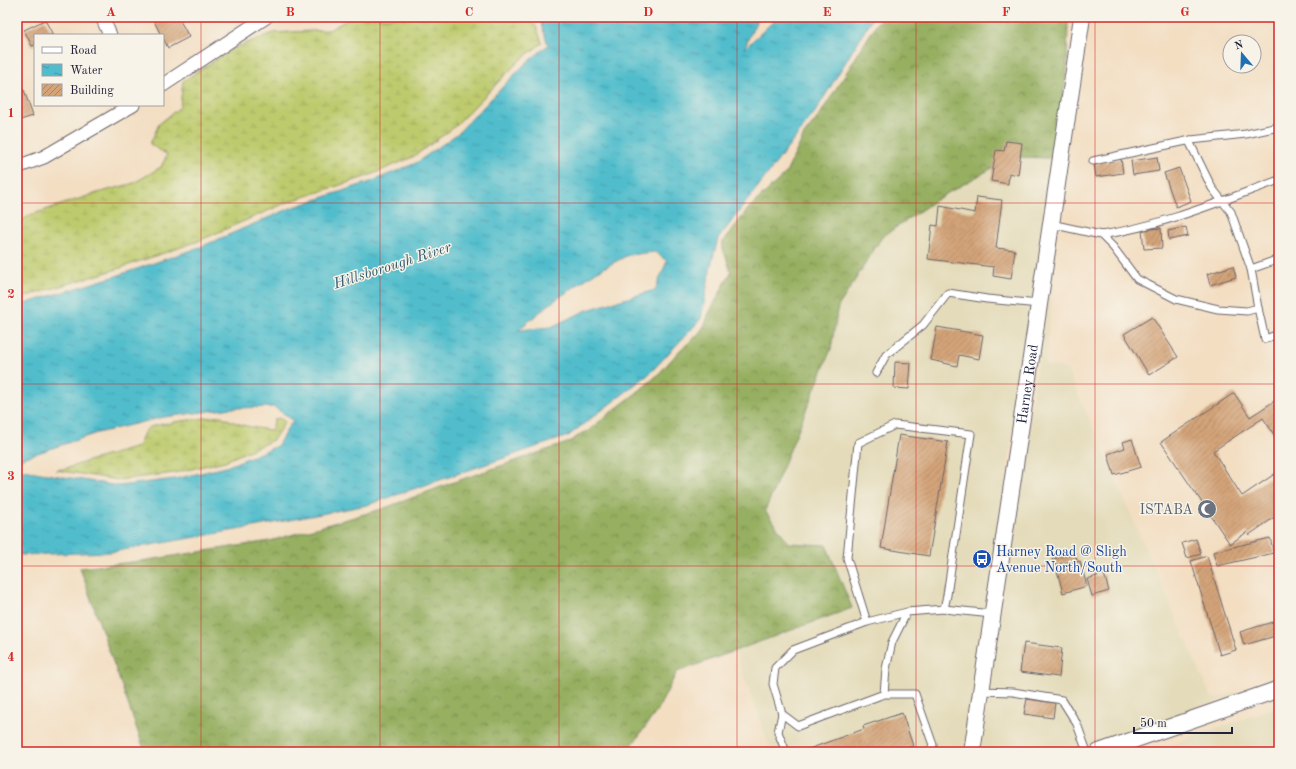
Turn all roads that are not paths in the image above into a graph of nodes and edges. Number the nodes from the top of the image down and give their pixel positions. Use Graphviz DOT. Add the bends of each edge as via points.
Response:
graph roads {
  1 [pos="102,17"];
  2 [pos="266,17"];
  3 [pos="1082,17"];
  4 [pos="110,34"];
  5 [pos="164,84"];
  6 [pos="131,106"];
  7 [pos="1279,126"];
  8 [pos="1190,140"];
  9 [pos="1093,161"];
  10 [pos="17,167"];
  11 [pos="1279,180"];
  12 [pos="1222,200"];
  13 [pos="1051,224"];
  14 [pos="1101,235"];
  15 [pos="1279,259"];
  16 [pos="1251,269"];
  17 [pos="1039,304"];
  18 [pos="1258,308"];
  19 [pos="1279,334"];
  20 [pos="876,374"];
  21 [pos="944,609"];
  22 [pos="907,612"];
  23 [pos="992,614"];
  24 [pos="867,622"];
  25 [pos="1279,689"];
  26 [pos="981,691"];
  27 [pos="884,694"];
  28 [pos="782,714"];
  29 [pos="786,752"];
  30 [pos="930,752"];
  31 [pos="972,752"];
  32 [pos="1087,752"];
  33 [pos="1099,752"];
  1 -- 4 [label="street"];
  2 -- 5 [label="street"];
  3 -- 13 [label="street, Harney Road"];
  6 -- 10 [label="street" via="44,157"];
  7 -- 8 [label="lane" via="1246,134"];
  8 -- 9 [label="lane"];
  8 -- 12 [label="lane" via="1212,188"];
  11 -- 12 [label="lane"];
  12 -- 14 [label="lane" via="1163,222"];
  12 -- 16 [label="lane" via="1231,212"];
  13 -- 14 [label="lane"];
  13 -- 17 [label="street, Harney Road"];
  14 -- 18 [label="lane" via="1137,280 1176,299 1218,309 1247,311"];
  15 -- 16 [label="lane"];
  16 -- 18 [label="lane"];
  17 -- 20 [label="lane" via="948,293 923,325 886,355"];
  17 -- 23 [label="street, Harney Road"];
  18 -- 19 [label="lane" via="1266,339"];
  21 -- 22 [label="lane"];
  21 -- 23 [label="lane"];
  21 -- 24 [label="lane" via="971,434 895,425 858,443 847,558"];
  22 -- 24 [label="lane"];
  22 -- 27 [label="lane" via="892,642"];
  23 -- 26 [label="street, Harney Road"];
  24 -- 28 [label="lane" via="793,650 775,668 773,684"];
  25 -- 33 [label="street"];
  26 -- 31 [label="street, Harney Road"];
  26 -- 32 [label="lane" via="1013,692 1062,700 1077,724"];
  27 -- 28 [label="lane" via="798,726"];
  27 -- 30 [label="lane" via="915,694 933,745"];
  28 -- 29 [label="lane" via="778,732"];
}
